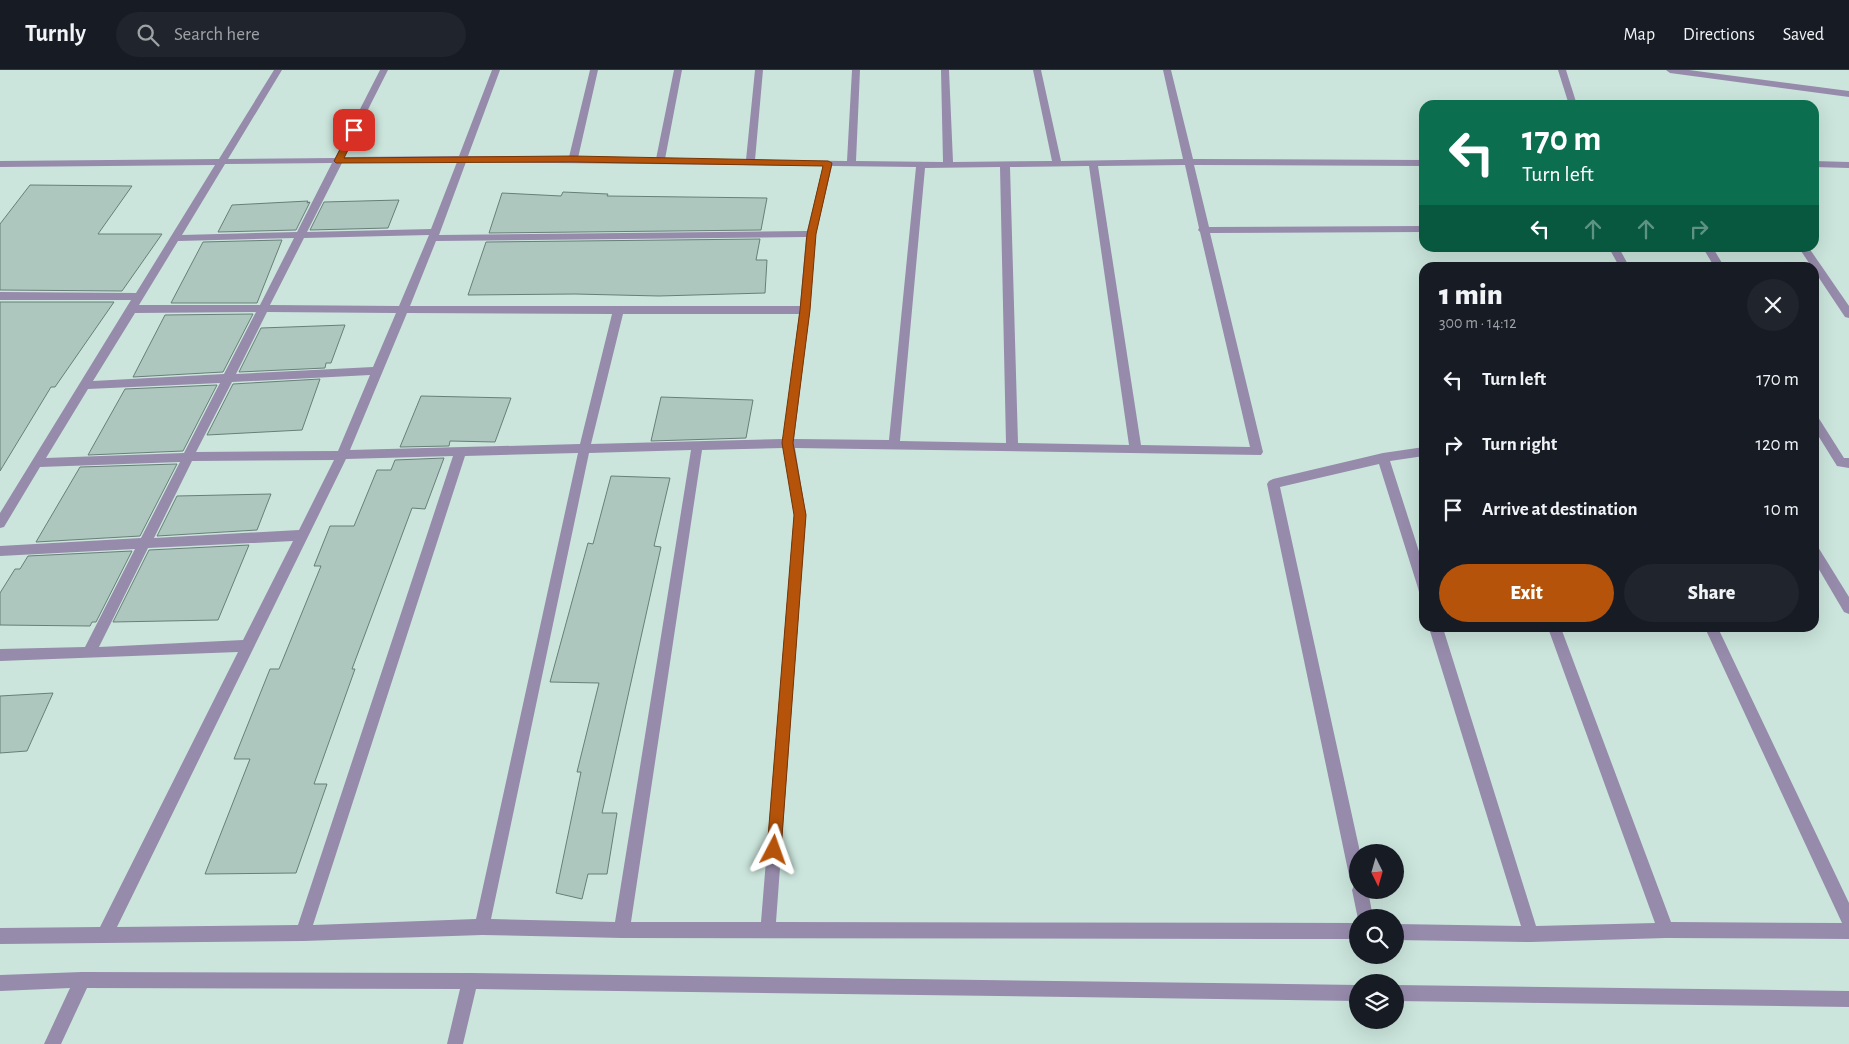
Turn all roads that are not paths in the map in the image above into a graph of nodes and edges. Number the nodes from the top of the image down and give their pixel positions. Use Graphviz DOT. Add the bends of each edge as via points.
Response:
graph roads {
  1 [pos="278,70"];
  2 [pos="384,70"];
  3 [pos="496,70"];
  4 [pos="594,70"];
  5 [pos="678,70"];
  6 [pos="759,70"];
  7 [pos="856,70"];
  8 [pos="945,70"];
  9 [pos="1037,70"];
  10 [pos="1167,70"];
  11 [pos="1562,70"];
  12 [pos="1670,70"];
  13 [pos="1849,94"];
  14 [pos="1572,100"];
  15 [pos="464,159"];
  16 [pos="573,159"];
  17 [pos="660,160"];
  18 [pos="339,161"];
  19 [pos="223,162"];
  20 [pos="750,162"];
  21 [pos="1188,162"];
  22 [pos="828,163"];
  23 [pos="1419,163"];
  24 [pos="0,164"];
  25 [pos="851,164"];
  26 [pos="921,164"];
  27 [pos="1005,164"];
  28 [pos="1057,164"];
  29 [pos="1093,164"];
  30 [pos="1819,164"];
  31 [pos="948,165"];
  32 [pos="1848,165"];
  33 [pos="1419,229"];
  34 [pos="1203,230"];
  35 [pos="811,234"];
  36 [pos="301,235"];
  37 [pos="434,235"];
  38 [pos="176,238"];
  39 [pos="1819,270"];
  40 [pos="0,296"];
  41 [pos="140,297"];
  42 [pos="264,308"];
  43 [pos="404,308"];
  44 [pos="132,309"];
  45 [pos="805,310"];
  46 [pos="618,311"];
  47 [pos="1849,314"];
  48 [pos="378,371"];
  49 [pos="228,378"];
  50 [pos="85,386"];
  51 [pos="1819,428"];
  52 [pos="788,443"];
  53 [pos="894,445"];
  54 [pos="697,447"];
  55 [pos="1012,447"];
  56 [pos="584,450"];
  57 [pos="1136,450"];
  58 [pos="1419,452"];
  59 [pos="460,453"];
  60 [pos="342,455"];
  61 [pos="189,457"];
  62 [pos="1383,458"];
  63 [pos="37,463"];
  64 [pos="1849,463"];
  65 [pos="0,523"];
  66 [pos="303,535"];
  67 [pos="144,544"];
  68 [pos="0,551"];
  69 [pos="1819,558"];
  70 [pos="1419,572"];
  71 [pos="1849,608"];
  72 [pos="1437,632"];
  73 [pos="1555,632"];
  74 [pos="1714,632"];
  75 [pos="248,646"];
  76 [pos="89,653"];
  77 [pos="0,655"];
  78 [pos="1350,844"];
  79 [pos="1849,920"];
  80 [pos="482,928"];
  81 [pos="768,929"];
  82 [pos="622,930"];
  83 [pos="1666,930"];
  84 [pos="1349,931"];
  85 [pos="1404,932"];
  86 [pos="1849,932"];
  87 [pos="303,933"];
  88 [pos="104,934"];
  89 [pos="1531,934"];
  90 [pos="0,936"];
  91 [pos="82,980"];
  92 [pos="470,981"];
  93 [pos="0,983"];
  94 [pos="1349,993"];
  95 [pos="1404,993"];
  96 [pos="1849,999"];
  97 [pos="52,1044"];
  98 [pos="455,1044"];
  1 -- 19 [label="street"];
  2 -- 18 [label="street"];
  3 -- 15 [label="street"];
  4 -- 16 [label="street"];
  5 -- 17 [label="street"];
  6 -- 20 [label="street"];
  7 -- 25 [label="street"];
  8 -- 31 [label="street"];
  9 -- 28 [label="street"];
  10 -- 21 [label="street"];
  11 -- 14 [label="street"];
  12 -- 13 [label="street"];
  15 -- 16 [label="street"];
  15 -- 18 [label="street"];
  15 -- 37 [label="street"];
  16 -- 17 [label="street"];
  17 -- 20 [label="street"];
  18 -- 19 [label="street"];
  18 -- 36 [label="street"];
  19 -- 24 [label="street"];
  19 -- 38 [label="street"];
  20 -- 22 [label="street"];
  21 -- 23 [label="street"];
  21 -- 29 [label="street"];
  21 -- 34 [label="street"];
  22 -- 25 [label="street"];
  22 -- 35 [label="street"];
  25 -- 26 [label="street"];
  26 -- 31 [label="street"];
  26 -- 53 [label="street"];
  27 -- 28 [label="street"];
  27 -- 31 [label="street"];
  27 -- 55 [label="street"];
  28 -- 29 [label="street"];
  29 -- 57 [label="street"];
  30 -- 32 [label="street"];
  33 -- 34 [label="street"];
  34 -- 57 [label="street" via="1257,452"];
  35 -- 37 [label="street"];
  35 -- 45 [label="street"];
  36 -- 37 [label="street"];
  36 -- 38 [label="street"];
  36 -- 42 [label="street"];
  37 -- 43 [label="street"];
  38 -- 41 [label="street"];
  39 -- 47 [label="street"];
  40 -- 41 [label="street"];
  41 -- 44 [label="street"];
  42 -- 43 [label="street"];
  42 -- 44 [label="street"];
  42 -- 49 [label="street"];
  43 -- 46 [label="street"];
  43 -- 48 [label="street"];
  44 -- 50 [label="street"];
  45 -- 46 [label="street"];
  45 -- 52 [label="street"];
  46 -- 56 [label="street"];
  48 -- 49 [label="street"];
  48 -- 60 [label="street"];
  49 -- 50 [label="street"];
  49 -- 61 [label="street"];
  50 -- 63 [label="street"];
  51 -- 64 [label="street" via="1841,463"];
  52 -- 53 [label="street"];
  52 -- 54 [label="street"];
  52 -- 81 [label="street" via="800,515"];
  53 -- 55 [label="street"];
  54 -- 56 [label="street"];
  54 -- 82 [label="street"];
  55 -- 57 [label="street"];
  56 -- 59 [label="street"];
  56 -- 80 [label="street"];
  58 -- 62 [label="street"];
  59 -- 60 [label="street"];
  59 -- 87 [label="street"];
  60 -- 61 [label="street"];
  60 -- 66 [label="street"];
  61 -- 63 [label="street"];
  61 -- 67 [label="street"];
  62 -- 70 [label="street"];
  62 -- 78 [label="street" via="1273,484"];
  63 -- 65 [label="street"];
  66 -- 67 [label="street"];
  66 -- 75 [label="street"];
  67 -- 68 [label="street"];
  67 -- 76 [label="street"];
  69 -- 71 [label="street"];
  72 -- 89 [label="street"];
  73 -- 83 [label="street"];
  74 -- 79 [label="street"];
  75 -- 76 [label="street"];
  75 -- 88 [label="street"];
  76 -- 77 [label="street"];
  80 -- 82 [label="street"];
  80 -- 87 [label="street"];
  81 -- 82 [label="street"];
  81 -- 84 [label="street"];
  83 -- 86 [label="street"];
  83 -- 89 [label="street"];
  85 -- 89 [label="street"];
  87 -- 88 [label="street"];
  88 -- 90 [label="street"];
  91 -- 92 [label="street"];
  91 -- 93 [label="street"];
  91 -- 97 [label="street"];
  92 -- 94 [label="street"];
  92 -- 98 [label="street"];
  95 -- 96 [label="street"];
}
